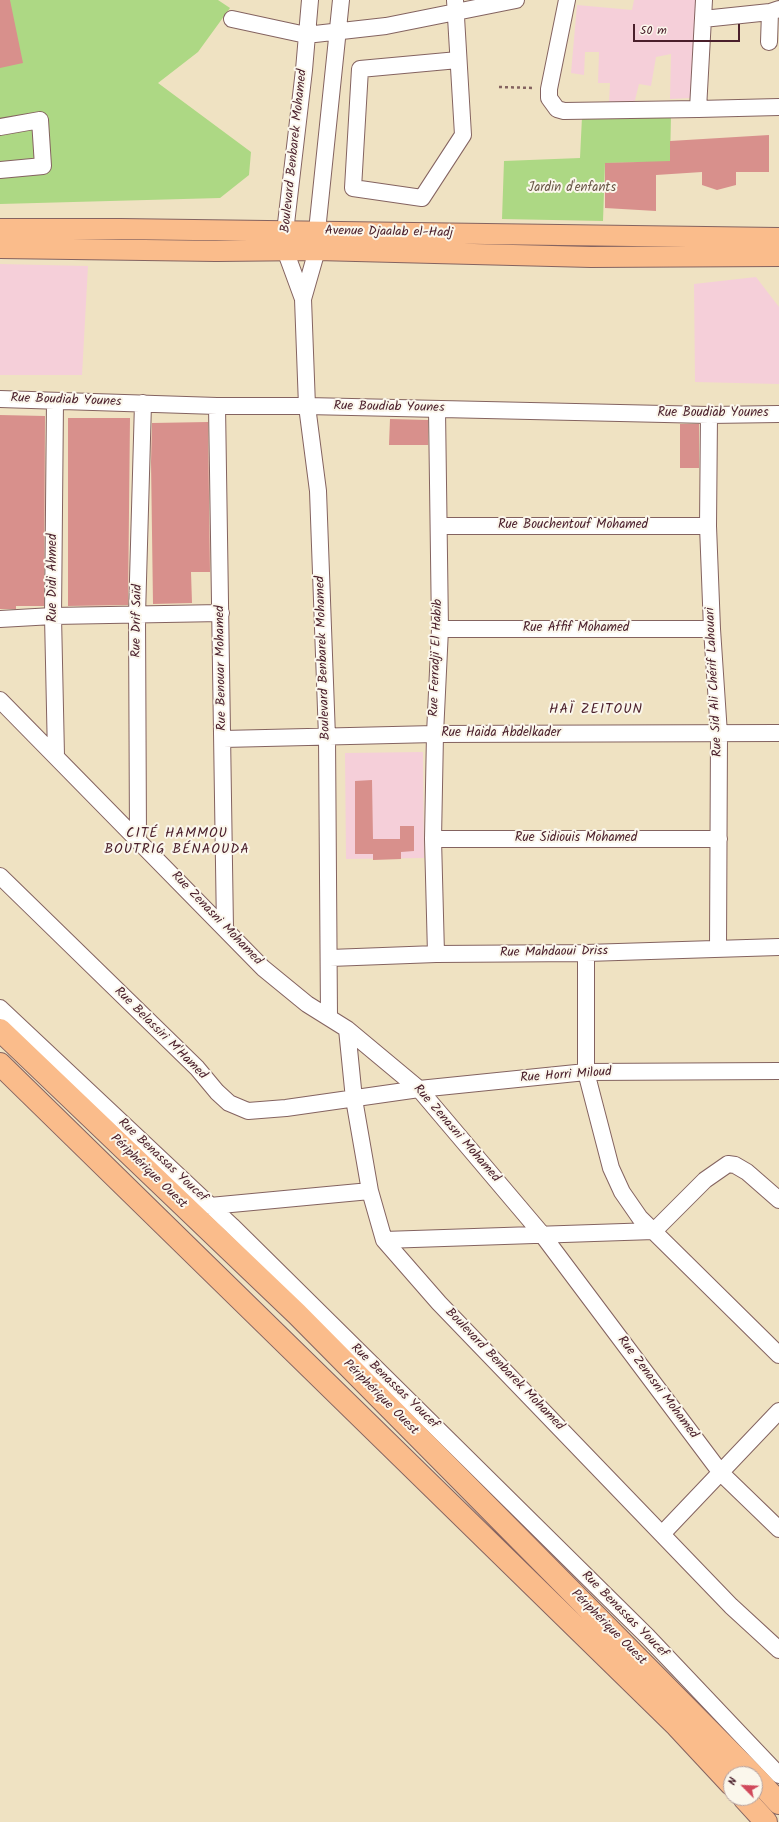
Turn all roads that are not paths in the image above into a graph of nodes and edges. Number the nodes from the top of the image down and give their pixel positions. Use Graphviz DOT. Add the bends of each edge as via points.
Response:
graph roads {
  1 [pos="310,0"];
  2 [pos="341,0"];
  3 [pos="516,0"];
  4 [pos="567,0"];
  5 [pos="704,0"];
  6 [pos="455,6"];
  7 [pos="774,11"];
  8 [pos="232,19"];
  9 [pos="703,20"];
  10 [pos="338,33"];
  11 [pos="306,36"];
  12 [pos="769,42"];
  13 [pos="458,60"];
  14 [pos="779,107"];
  15 [pos="698,109"];
  16 [pos="0,127"];
  17 [pos="0,170"];
  18 [pos="0,229"];
  19 [pos="779,238"];
  20 [pos="285,241"];
  21 [pos="317,241"];
  22 [pos="0,248"];
  23 [pos="779,256"];
  24 [pos="303,299"];
  25 [pos="0,399"];
  26 [pos="55,401"];
  27 [pos="143,403"];
  28 [pos="217,406"];
  29 [pos="307,406"];
  30 [pos="438,410"];
  31 [pos="779,414"];
  32 [pos="709,415"];
  33 [pos="439,526"];
  34 [pos="708,526"];
  35 [pos="221,613"];
  36 [pos="137,615"];
  37 [pos="53,616"];
  38 [pos="0,619"];
  39 [pos="440,628"];
  40 [pos="712,629"];
  41 [pos="0,700"];
  42 [pos="779,733"];
  43 [pos="435,734"];
  44 [pos="719,734"];
  45 [pos="328,737"];
  46 [pos="223,739"];
  47 [pos="56,756"];
  48 [pos="138,839"];
  49 [pos="719,839"];
  50 [pos="433,840"];
  51 [pos="0,876"];
  52 [pos="225,929"];
  53 [pos="779,947"];
  54 [pos="718,948"];
  55 [pos="586,953"];
  56 [pos="436,954"];
  57 [pos="330,958"];
  58 [pos="0,1008"];
  59 [pos="329,1017"];
  60 [pos="347,1029"];
  61 [pos="0,1030"];
  62 [pos="0,1064"];
  63 [pos="779,1071"];
  64 [pos="586,1072"];
  65 [pos="419,1089"];
  66 [pos="354,1100"];
  67 [pos="370,1191"];
  68 [pos="779,1199"];
  69 [pos="210,1206"];
  70 [pos="654,1231"];
  71 [pos="541,1234"];
  72 [pos="384,1240"];
  73 [pos="779,1355"];
  74 [pos="779,1410"];
  75 [pos="721,1473"];
  76 [pos="779,1529"];
  77 [pos="662,1534"];
  78 [pos="779,1650"];
  79 [pos="744,1766"];
  80 [pos="723,1775"];
  81 [pos="779,1775"];
  82 [pos="763,1786"];
  83 [pos="779,1803"];
  84 [pos="751,1806"];
  85 [pos="766,1822"];
  1 -- 11 [label="street, Boulevard Benbarek Mohamed"];
  2 -- 10 [label="street, Boulevard Benbarek Mohamed"];
  3 -- 6 [label="street"];
  4 -- 15 [label="street" via="549,89 549,98 557,109"];
  5 -- 9 [label="street"];
  6 -- 10 [label="street" via="386,26"];
  6 -- 13 [label="street"];
  7 -- 9 [label="street"];
  7 -- 12 [label="street"];
  8 -- 11 [label="street"];
  9 -- 15 [label="street"];
  10 -- 11 [label="street"];
  10 -- 21 [label="street, Boulevard Benbarek Mohamed"];
  11 -- 20 [label="street, Boulevard Benbarek Mohamed"];
  13 -- 13 [label="street" via="463,135 422,198 353,188 360,69"];
  14 -- 15 [label="street"];
  16 -- 17 [label="street" via="40,120 43,166"];
  18 -- 20 [label="main road, Avenue Djaalab el-Hadj" via="121,229"];
  19 -- 21 [label="main road, Avenue Djaalab el-Hadj"];
  20 -- 21 [label="main road, Avenue Djaalab el-Hadj"];
  20 -- 22 [label="main road, Avenue Djaalab el-Hadj" via="216,251"];
  20 -- 24 [label="street, Boulevard Benbarek Mohamed"];
  21 -- 23 [label="main road, Avenue Djaalab el-Hadj" via="591,257"];
  21 -- 24 [label="street, Boulevard Benbarek Mohamed"];
  24 -- 29 [label="street, Boulevard Benbarek Mohamed"];
  25 -- 26 [label="street, Rue Boudiab Younes"];
  26 -- 27 [label="street, Rue Boudiab Younes"];
  26 -- 37 [label="street, Rue Didi Ahmed"];
  27 -- 28 [label="street, Rue Boudiab Younes"];
  27 -- 36 [label="street, Rue Drif Saïd"];
  28 -- 29 [label="street, Rue Boudiab Younes"];
  28 -- 35 [label="street, Rue Benouar Mohamed"];
  29 -- 30 [label="street, Rue Boudiab Younes"];
  29 -- 45 [label="street, Boulevard Benbarek Mohamed" via="318,491"];
  30 -- 32 [label="street, Rue Boudiab Younes"];
  30 -- 33 [label="street, Rue Ferradji El Habib"];
  31 -- 32 [label="street, Rue Boudiab Younes"];
  32 -- 34 [label="street, Rue Sid Ali Chérif Lahouari"];
  33 -- 34 [label="street, Rue Bouchentouf Mohamed"];
  33 -- 39 [label="street, Rue Ferradji El Habib"];
  34 -- 40 [label="street, Rue Sid Ali Chérif Lahouari"];
  35 -- 36 [label="street"];
  35 -- 46 [label="street, Rue Benouar Mohamed"];
  36 -- 37 [label="street"];
  36 -- 48 [label="street, Rue Drif Saïd"];
  37 -- 38 [label="street"];
  37 -- 47 [label="street, Rue Didi Ahmed"];
  39 -- 40 [label="street, Rue Affif Mohamed"];
  39 -- 43 [label="street, Rue Ferradji El Habib"];
  40 -- 44 [label="street, Rue Sid Ali Chérif Lahouari"];
  41 -- 47 [label="street, Rue Zenasni Mohamed"];
  42 -- 44 [label="street, Rue Haida Abdelkader"];
  43 -- 44 [label="street, Rue Haida Abdelkader"];
  43 -- 45 [label="street, Rue Haida Abdelkader"];
  43 -- 50 [label="street, Rue Ferradji El Habib"];
  44 -- 49 [label="street, Rue Sid Ali Chérif Lahouari"];
  45 -- 46 [label="street, Rue Haida Abdelkader"];
  45 -- 57 [label="street, Boulevard Benbarek Mohamed"];
  46 -- 52 [label="street, Rue Benouar Mohamed"];
  47 -- 48 [label="street, Rue Zenasni Mohamed"];
  48 -- 52 [label="street, Rue Zenasni Mohamed"];
  49 -- 50 [label="street, Rue Sidiouis Mohamed"];
  49 -- 54 [label="street, Rue Sid Ali Chérif Lahouari"];
  50 -- 56 [label="street, Rue Ferradji El Habib"];
  51 -- 66 [label="street, Rue Belassiri M'Hamed" via="197,1068 229,1103 248,1111"];
  52 -- 59 [label="street, Rue Zenasni Mohamed" via="263,968 307,1004"];
  53 -- 54 [label="street, Rue Mahdaoui Driss"];
  54 -- 55 [label="street, Rue Mahdaoui Driss"];
  55 -- 56 [label="street, Rue Mahdaoui Driss"];
  55 -- 64 [label="street"];
  56 -- 57 [label="street, Rue Mahdaoui Driss"];
  57 -- 59 [label="street, Boulevard Benbarek Mohamed"];
  58 -- 69 [label="street, Rue Benassas Youcef"];
  59 -- 60 [label="street, Rue Zenasni Mohamed"];
  60 -- 65 [label="street, Rue Zenasni Mohamed"];
  60 -- 66 [label="street, Boulevard Benbarek Mohamed"];
  61 -- 79 [label="highway, Périphérique Ouest" via="297,1314"];
  62 -- 80 [label="highway, Périphérique Ouest" via="677,1726"];
  63 -- 64 [label="street, Rue Horri Miloud"];
  64 -- 65 [label="street, Rue Horri Miloud"];
  64 -- 70 [label="street" via="611,1168 622,1192 640,1218"];
  65 -- 66 [label="street, Rue Horri Miloud"];
  65 -- 71 [label="street, Rue Zenasni Mohamed"];
  66 -- 67 [label="street, Boulevard Benbarek Mohamed"];
  67 -- 69 [label="street"];
  67 -- 72 [label="street, Boulevard Benbarek Mohamed"];
  68 -- 70 [label="street" via="747,1172 728,1164 705,1180"];
  69 -- 81 [label="street, Rue Benassas Youcef" via="648,1637"];
  70 -- 71 [label="street"];
  70 -- 73 [label="street"];
  71 -- 72 [label="street"];
  71 -- 75 [label="street, Rue Zenasni Mohamed"];
  72 -- 77 [label="street, Boulevard Benbarek Mohamed" via="439,1302"];
  74 -- 75 [label="street"];
  75 -- 76 [label="street, Rue Zenasni Mohamed"];
  75 -- 77 [label="street"];
  77 -- 78 [label="street, Boulevard Benbarek Mohamed" via="731,1606"];
  82 -- 83 [label="highway"];
  84 -- 85 [label="highway"];
}
